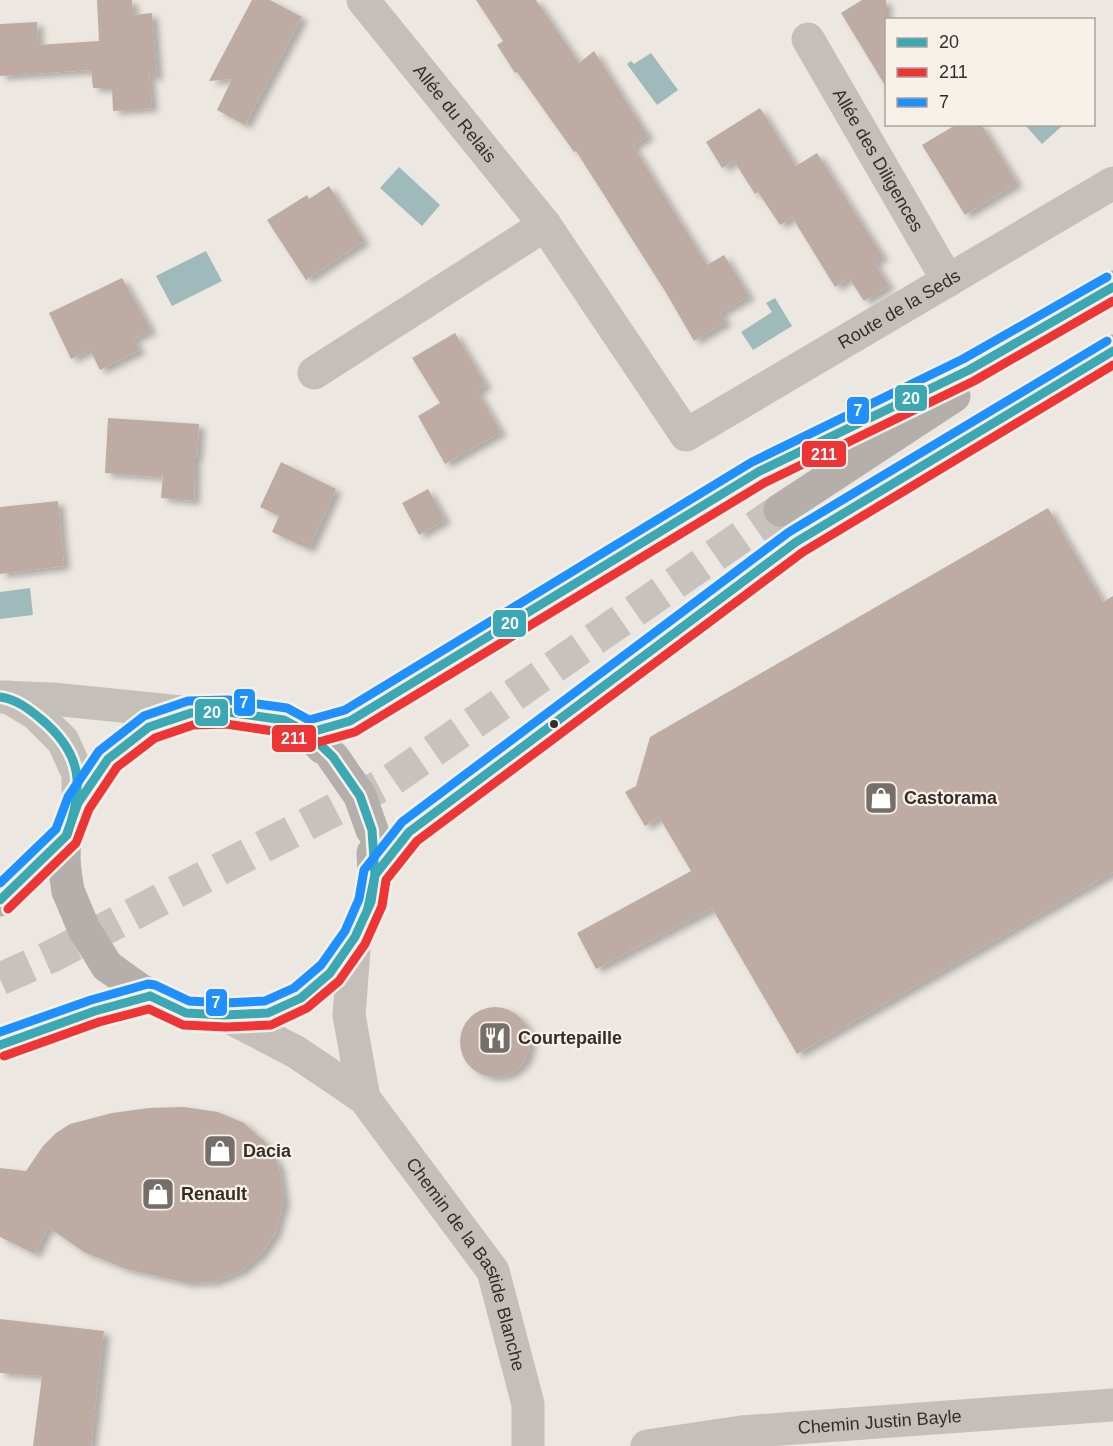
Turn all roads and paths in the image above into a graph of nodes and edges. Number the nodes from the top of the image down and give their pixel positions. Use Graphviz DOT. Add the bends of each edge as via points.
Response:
graph roads {
  1 [pos="363,0"];
  2 [pos="808,39"];
  3 [pos="1113,183"];
  4 [pos="544,225"];
  5 [pos="948,281"];
  6 [pos="1113,287"];
  7 [pos="1113,293"];
  8 [pos="1113,341"];
  9 [pos="1113,351"];
  10 [pos="314,373"];
  11 [pos="686,435"];
  12 [pos="3,697"];
  13 [pos="191,713"];
  14 [pos="309,733"];
  15 [pos="78,803"];
  16 [pos="66,836"];
  17 [pos="375,875"];
  18 [pos="14,876"];
  19 [pos="0,900"];
  20 [pos="355,937"];
  21 [pos="150,996"];
  22 [pos="225,1015"];
  23 [pos="0,1045"];
  24 [pos="364,1098"];
  25 [pos="1113,1405"];
  26 [pos="528,1446"];
  27 [pos="647,1446"];
  1 -- 4 [label="street, Allée du Relais"];
  2 -- 5 [label="street, Allée des Diligences"];
  3 -- 5 [label="street, Route de la Seds"];
  4 -- 10 [label="street"];
  4 -- 11 [label="street, Allée du Relais"];
  5 -- 11 [label="street, Route de la Seds"];
  6 -- 14 [label="main road" via="969,370 758,472 350,721"];
  7 -- 8 [label="main road" via="780,510"];
  9 -- 17 [label="main road" via="796,542 409,832"];
  12 -- 13 [label="street"];
  12 -- 15 [label="street" via="36,714 63,741 78,774"];
  13 -- 14 [label="main road" via="227,712 284,720"];
  13 -- 15 [label="main road" via="149,728 108,759"];
  14 -- 17 [label="main road, bridge" via="333,757 360,796 372,830"];
  15 -- 16 [label="main road"];
  16 -- 18 [label="main road"];
  16 -- 21 [label="main road, bridge" via="64,864 68,891 84,929 107,966"];
  17 -- 20 [label="main road" via="370,902"];
  18 -- 19 [label="main road"];
  20 -- 22 [label="main road" via="330,973 301,998 268,1013"];
  20 -- 24 [label="street" via="349,1015"];
  21 -- 22 [label="main road" via="186,1013"];
  21 -- 23 [label="main road"];
  22 -- 24 [label="street" via="296,1052"];
  24 -- 26 [label="street, Chemin de la Bastide Blanche" via="493,1271 528,1404"];
  25 -- 27 [label="street, Chemin Justin Bayle" via="741,1432"];
}
